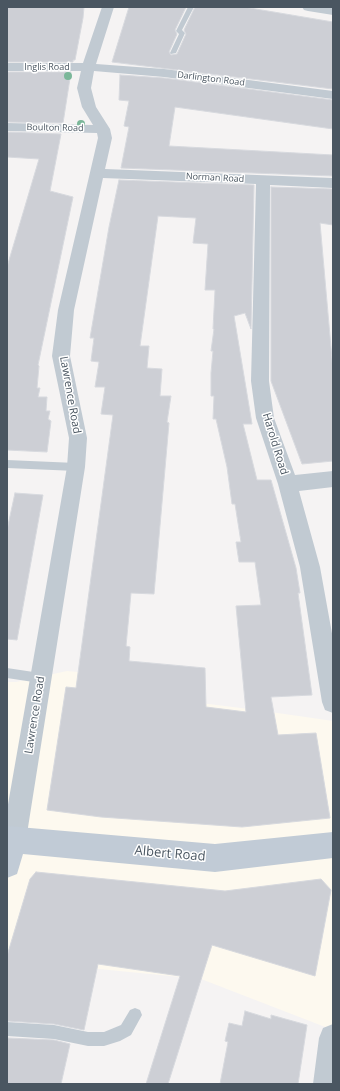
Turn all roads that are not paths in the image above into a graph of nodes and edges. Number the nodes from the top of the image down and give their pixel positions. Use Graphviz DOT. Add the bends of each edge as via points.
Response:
graph roads {
  1 [pos="108,7"];
  2 [pos="191,7"];
  3 [pos="308,7"];
  4 [pos="333,11"];
  5 [pos="173,53"];
  6 [pos="7,67"];
  7 [pos="88,67"];
  8 [pos="333,95"];
  9 [pos="7,127"];
  10 [pos="103,129"];
  11 [pos="98,173"];
  12 [pos="263,180"];
  13 [pos="333,183"];
  14 [pos="7,464"];
  15 [pos="76,467"];
  16 [pos="333,479"];
  17 [pos="288,484"];
  18 [pos="7,673"];
  19 [pos="40,678"];
  20 [pos="333,702"];
  21 [pos="333,845"];
  22 [pos="9,848"];
  23 [pos="135,1015"];
  24 [pos="7,1029"];
  25 [pos="333,1038"];
  26 [pos="327,1084"];
  1 -- 7 [label="street"];
  2 -- 5 [label="lane" via="179,31 182,33"];
  3 -- 4 [label="street"];
  6 -- 7 [label="street, Inglis Road"];
  7 -- 8 [label="street, Darlington Road" via="164,73"];
  7 -- 10 [label="street" via="84,88 89,107"];
  9 -- 10 [label="street, Boulton Road"];
  10 -- 11 [label="street, Lawrence Road" via="105,138"];
  11 -- 12 [label="street, Norman Road"];
  11 -- 15 [label="street, Lawrence Road" via="66,310 61,356 78,438"];
  12 -- 13 [label="street, Norman Road"];
  12 -- 17 [label="street, Harold Road" via="260,381 266,418"];
  14 -- 15 [label="lane"];
  15 -- 19 [label="street, Lawrence Road"];
  16 -- 17 [label="street"];
  17 -- 20 [label="street, Harold Road" via="310,567"];
  18 -- 19 [label="lane"];
  19 -- 22 [label="street, Lawrence Road"];
  21 -- 22 [label="main road, Albert Road" via="215,858"];
  23 -- 24 [label="lane" via="126,1030 104,1039"];
  25 -- 26 [label="street"];
}
